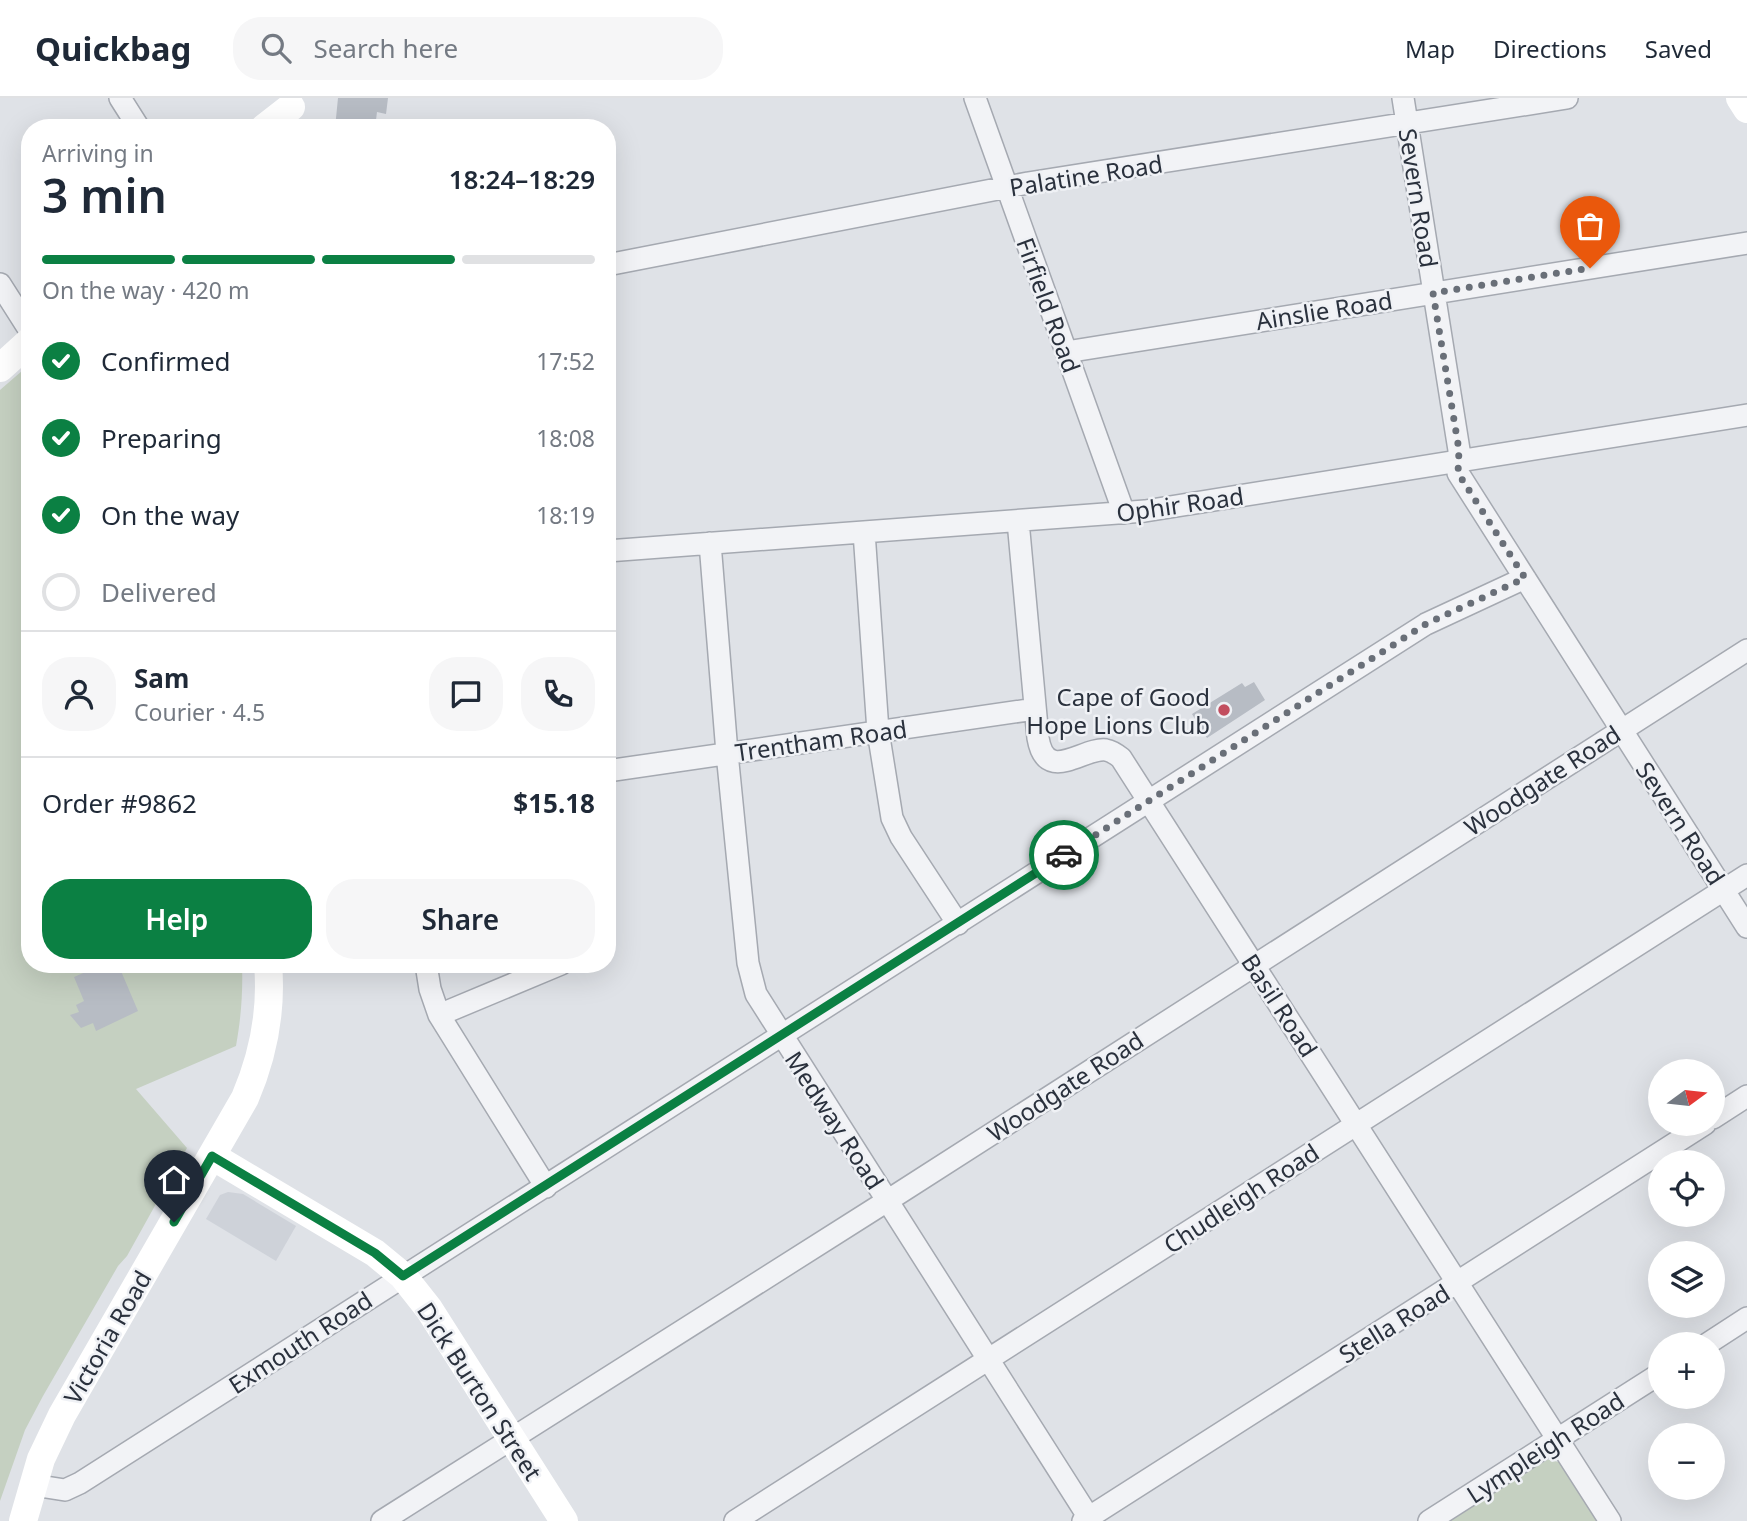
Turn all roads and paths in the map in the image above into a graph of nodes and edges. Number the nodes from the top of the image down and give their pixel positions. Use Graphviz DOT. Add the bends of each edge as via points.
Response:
graph roads {
  1 [pos="120,98"];
  2 [pos="975,98"];
  3 [pos="1403,98"];
  4 [pos="1567,98"];
  5 [pos="1740,98"];
  6 [pos="1747,109"];
  7 [pos="133,119"];
  8 [pos="1407,124"];
  9 [pos="1007,187"];
  10 [pos="1747,243"];
  11 [pos="616,263"];
  12 [pos="0,284"];
  13 [pos="1433,293"];
  14 [pos="21,317"];
  15 [pos="21,349"];
  16 [pos="1066,352"];
  17 [pos="0,368"];
  18 [pos="1747,415"];
  19 [pos="1459,461"];
  20 [pos="1124,513"];
  21 [pos="1018,521"];
  22 [pos="864,532"];
  23 [pos="710,543"];
  24 [pos="616,550"];
  25 [pos="1525,578"];
  26 [pos="1747,650"];
  27 [pos="1035,709"];
  28 [pos="1621,729"];
  29 [pos="878,731"];
  30 [pos="727,753"];
  31 [pos="616,770"];
  32 [pos="1149,800"];
  33 [pos="1747,875"];
  34 [pos="1723,890"];
  35 [pos="958,924"];
  36 [pos="1747,927"];
  37 [pos="1254,964"];
  38 [pos="268,973"];
  39 [pos="427,973"];
  40 [pos="539,973"];
  41 [pos="439,1015"];
  42 [pos="781,1035"];
  43 [pos="1747,1096"];
  44 [pos="1726,1110"];
  45 [pos="1356,1124"];
  46 [pos="1686,1136"];
  47 [pos="212,1156"];
  48 [pos="546,1186"];
  49 [pos="887,1201"];
  50 [pos="403,1276"];
  51 [pos="1457,1283"];
  52 [pos="1747,1318"];
  53 [pos="1725,1332"];
  54 [pos="988,1360"];
  55 [pos="1648,1381"];
  56 [pos="511,1438"];
  57 [pos="1557,1440"];
  58 [pos="33,1485"];
  59 [pos="1088,1520"];
  60 [pos="23,1521"];
  61 [pos="382,1521"];
  62 [pos="564,1521"];
  63 [pos="735,1521"];
  64 [pos="1429,1521"];
  65 [pos="1609,1521"];
  1 -- 7 [label="street"];
  2 -- 9 [label="street, Firfield Road"];
  3 -- 8 [label="street, Severn Road"];
  4 -- 8 [label="street, Palatine Road"];
  5 -- 6 [label="street"];
  8 -- 9 [label="street, Palatine Road"];
  8 -- 13 [label="street, Severn Road"];
  9 -- 11 [label="street, Palatine Road"];
  9 -- 16 [label="street, Firfield Road"];
  10 -- 13 [label="street, Ainslie Road"];
  12 -- 14 [label="street"];
  13 -- 16 [label="street, Ainslie Road"];
  13 -- 19 [label="street, Severn Road"];
  15 -- 17 [label="street"];
  16 -- 20 [label="street, Firfield Road"];
  18 -- 19 [label="street, Ophir Road"];
  19 -- 20 [label="street, Ophir Road"];
  19 -- 25 [label="street, Severn Road" via="1458,473"];
  20 -- 21 [label="street, Ophir Road"];
  21 -- 22 [label="street, Ophir Road"];
  21 -- 27 [label="street, Basil Road"];
  22 -- 23 [label="street, Ophir Road"];
  22 -- 29 [label="street"];
  23 -- 24 [label="street, Ophir Road"];
  23 -- 30 [label="street, Medway Road"];
  25 -- 28 [label="street, Severn Road"];
  25 -- 32 [label="street, Exmouth Road" via="1426,624"];
  26 -- 28 [label="street, Woodgate Road"];
  27 -- 29 [label="street, Trentham Road"];
  27 -- 32 [label="street, Basil Road" via="1039,745 1045,756 1063,762 1112,752"];
  28 -- 34 [label="street, Severn Road"];
  28 -- 37 [label="street, Woodgate Road"];
  29 -- 30 [label="street, Trentham Road"];
  29 -- 35 [label="street" via="892,818"];
  30 -- 31 [label="street, Trentham Road"];
  30 -- 42 [label="street, Medway Road" via="750,976"];
  32 -- 35 [label="street, Exmouth Road"];
  32 -- 37 [label="street, Basil Road"];
  33 -- 34 [label="street, Chudleigh Road"];
  34 -- 36 [label="street, Severn Road"];
  34 -- 45 [label="street, Chudleigh Road"];
  35 -- 42 [label="street, Exmouth Road"];
  37 -- 45 [label="street, Basil Road"];
  37 -- 49 [label="street, Woodgate Road"];
  38 -- 47 [label="street, Victoria Road" via="268,1014 256,1068 245,1098"];
  39 -- 41 [label="street"];
  40 -- 41 [label="street"];
  41 -- 48 [label="street"];
  42 -- 48 [label="street, Exmouth Road"];
  42 -- 49 [label="street, Medway Road"];
  43 -- 44 [label="street"];
  45 -- 51 [label="street, Basil Road"];
  45 -- 54 [label="street, Chudleigh Road"];
  46 -- 51 [label="street, Stella Road"];
  47 -- 50 [label="street, Dick Burton Street" via="375,1253"];
  47 -- 58 [label="street, Victoria Road" via="74,1391"];
  48 -- 50 [label="street, Exmouth Road"];
  49 -- 54 [label="street, Medway Road"];
  49 -- 56 [label="street, Woodgate Road"];
  50 -- 56 [label="street, Dick Burton Street"];
  50 -- 58 [label="street, Exmouth Road" via="69,1489"];
  51 -- 57 [label="street, Basil Road"];
  51 -- 59 [label="street, Stella Road"];
  52 -- 53 [label="street"];
  54 -- 59 [label="street, Medway Road"];
  54 -- 63 [label="street, Chudleigh Road"];
  55 -- 57 [label="street, Lympleigh Road"];
  56 -- 61 [label="street, Woodgate Road"];
  56 -- 62 [label="street, Dick Burton Street"];
  57 -- 64 [label="street, Lympleigh Road"];
  57 -- 65 [label="street, Basil Road"];
  58 -- 60 [label="street, Victoria Road"];
}
